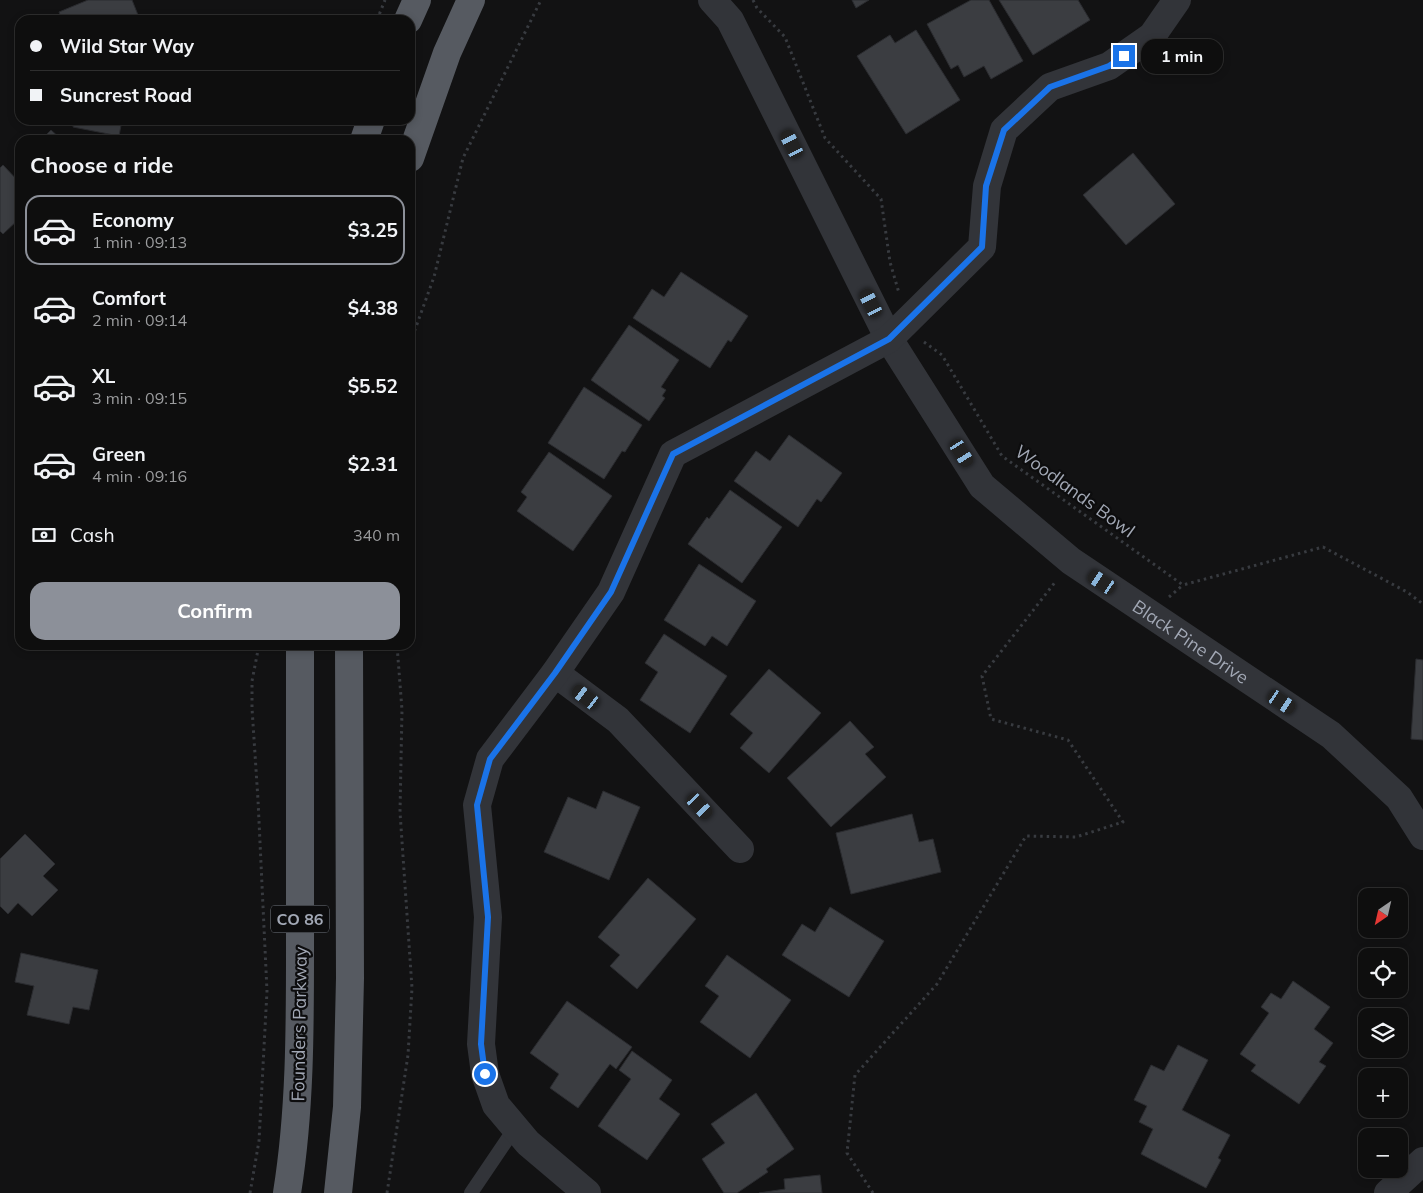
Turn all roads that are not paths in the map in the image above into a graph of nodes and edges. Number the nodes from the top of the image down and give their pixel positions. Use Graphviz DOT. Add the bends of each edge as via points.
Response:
graph roads {
  1 [pos="417,0"];
  2 [pos="471,0"];
  3 [pos="712,0"];
  4 [pos="1178,0"];
  5 [pos="410,15"];
  6 [pos="415,144"];
  7 [pos="898,329"];
  8 [pos="300,650"];
  9 [pos="350,650"];
  10 [pos="555,673"];
  11 [pos="1423,836"];
  12 [pos="740,849"];
  13 [pos="516,1128"];
  14 [pos="1423,1161"];
  15 [pos="287,1193"];
  16 [pos="338,1193"];
  17 [pos="471,1193"];
  18 [pos="586,1193"];
  19 [pos="1388,1193"];
  1 -- 5 [label="highway"];
  2 -- 6 [label="highway"];
  3 -- 7 [label="street, Black Pine Drive" via="730,20"];
  4 -- 7 [label="street" via="1152,36 1109,66 1050,87 1004,130 986,186 982,247"];
  7 -- 10 [label="street" via="673,454 611,592"];
  7 -- 11 [label="street, Black Pine Drive" via="982,486 1071,561 1331,735 1399,798"];
  8 -- 15 [label="highway, Founders Parkway / CO 86" via="297,1105"];
  9 -- 16 [label="highway, CO 86" via="350,978 347,1107"];
  10 -- 12 [label="street" via="618,720"];
  10 -- 13 [label="street" via="490,759 477,805 488,917 481,1044 485,1074 496,1105"];
  13 -- 17 [label="lane"];
  13 -- 18 [label="street"];
  14 -- 19 [label="street"];
}
